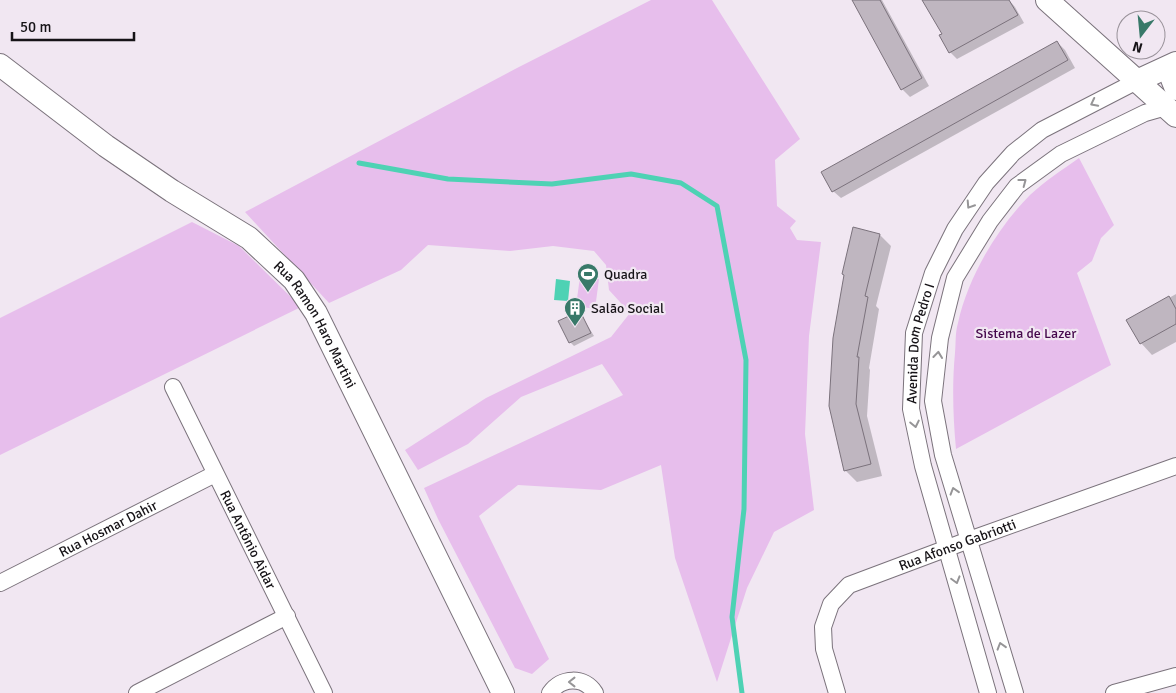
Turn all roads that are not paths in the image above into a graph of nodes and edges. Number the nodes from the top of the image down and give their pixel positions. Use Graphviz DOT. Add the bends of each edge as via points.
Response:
graph roads {
  1 [pos="1047,0"];
  2 [pos="1176,64"];
  3 [pos="0,65"];
  4 [pos="1137,81"];
  5 [pos="1174,104"];
  6 [pos="173,387"];
  7 [pos="1176,466"];
  8 [pos="215,474"];
  9 [pos="968,540"];
  10 [pos="947,548"];
  11 [pos="0,583"];
  12 [pos="287,616"];
  13 [pos="1176,676"];
  14 [pos="137,693"];
  15 [pos="324,693"];
  16 [pos="503,693"];
  17 [pos="550,693"];
  18 [pos="595,693"];
  19 [pos="837,693"];
  20 [pos="988,693"];
  21 [pos="1014,693"];
  22 [pos="1114,693"];
  1 -- 4 [label="main road"];
  2 -- 4 [label="main road"];
  2 -- 5 [label="main road" via="1172,79"];
  3 -- 16 [label="main road, Rua Ramon Haro Martini" via="106,146 248,238 294,280 316,313"];
  4 -- 5 [label="main road"];
  4 -- 10 [label="street, Avenida Dom Pedro I, one-way" via="1042,130 1014,153 974,198 933,273 914,333 911,408 923,466"];
  9 -- 5 [label="street, Avenida Dom Pedro I, one-way" via="943,455 933,401 940,338 955,278 990,221 1017,186 1061,154 1145,113"];
  6 -- 8 [label="street, Rua Antônio Aidar"];
  7 -- 9 [label="street, Rua Afonso Gabriotti"];
  8 -- 11 [label="street, Rua Hosmar Dahir"];
  8 -- 12 [label="street, Rua Antônio Aidar"];
  9 -- 10 [label="street, Rua Afonso Gabriotti"];
  21 -- 9 [label="street, Avenida Dom Pedro I, one-way"];
  10 -- 19 [label="street, Rua Afonso Gabriotti" via="849,585 832,604 823,627 823,642"];
  10 -- 20 [label="street, Avenida Dom Pedro I, one-way"];
  12 -- 14 [label="street"];
  12 -- 15 [label="street, Rua Antônio Aidar"];
  13 -- 22 [label="street"];
  18 -- 17 [label="street, one-way" via="578,680 560,683"];
}
